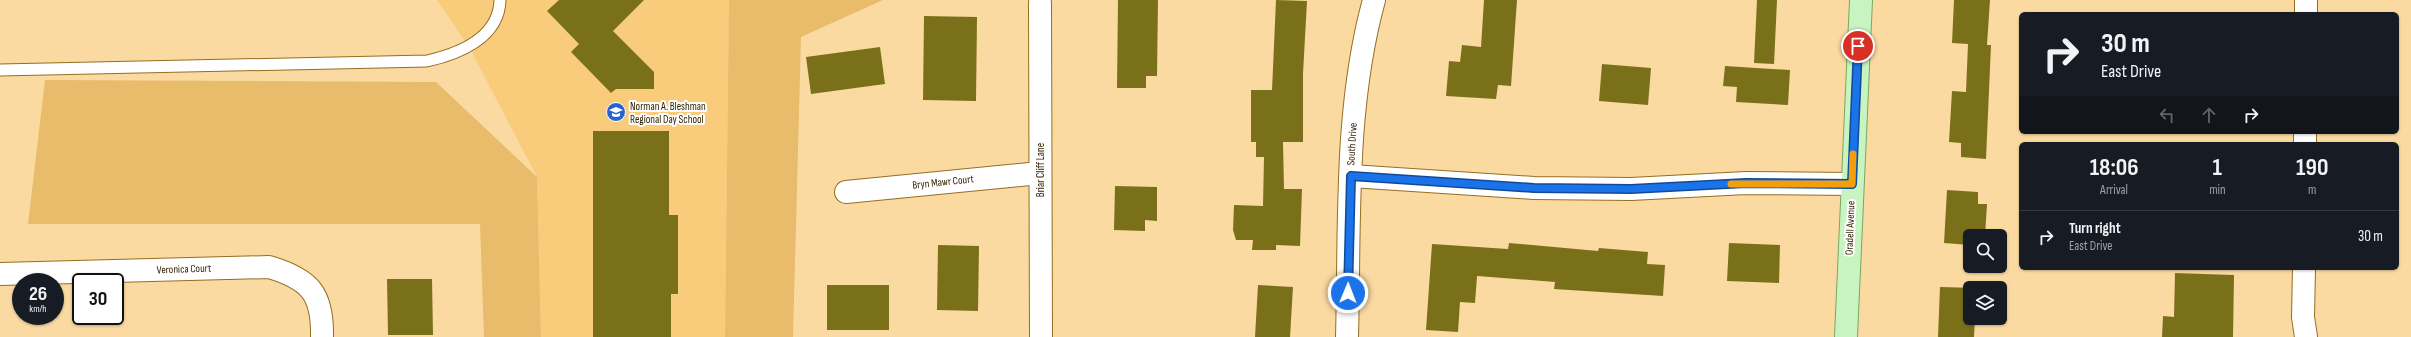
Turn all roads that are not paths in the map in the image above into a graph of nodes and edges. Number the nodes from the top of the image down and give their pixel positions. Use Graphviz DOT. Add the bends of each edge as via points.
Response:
graph roads {
  1 [pos="500,0"];
  2 [pos="1374,0"];
  3 [pos="1861,0"];
  4 [pos="2306,0"];
  5 [pos="1040,3"];
  6 [pos="2306,12"];
  7 [pos="0,70"];
  8 [pos="1040,173"];
  9 [pos="1351,176"];
  10 [pos="1852,184"];
  11 [pos="846,192"];
  12 [pos="2304,270"];
  13 [pos="0,274"];
  14 [pos="322,337"];
  15 [pos="1041,337"];
  16 [pos="1347,337"];
  17 [pos="1846,337"];
  18 [pos="2306,337"];
  1 -- 7 [label="lane" via="497,18 486,33 452,56 427,61"];
  2 -- 9 [label="street, South Drive" via="1364,38 1354,107"];
  3 -- 10 [label="main road, Oradell Avenue"];
  4 -- 6 [label="street"];
  5 -- 8 [label="street, Briar Cliff Lane"];
  8 -- 11 [label="street, Bryn Mawr Court"];
  8 -- 15 [label="street, Briar Cliff Lane"];
  9 -- 10 [label="street" via="1534,188 1631,189 1746,183"];
  9 -- 16 [label="street, South Drive"];
  10 -- 17 [label="main road, Oradell Avenue"];
  12 -- 18 [label="street" via="2303,317"];
  13 -- 14 [label="street, Veronica Court" via="269,267 287,272 304,282 316,297 322,314"];
}
